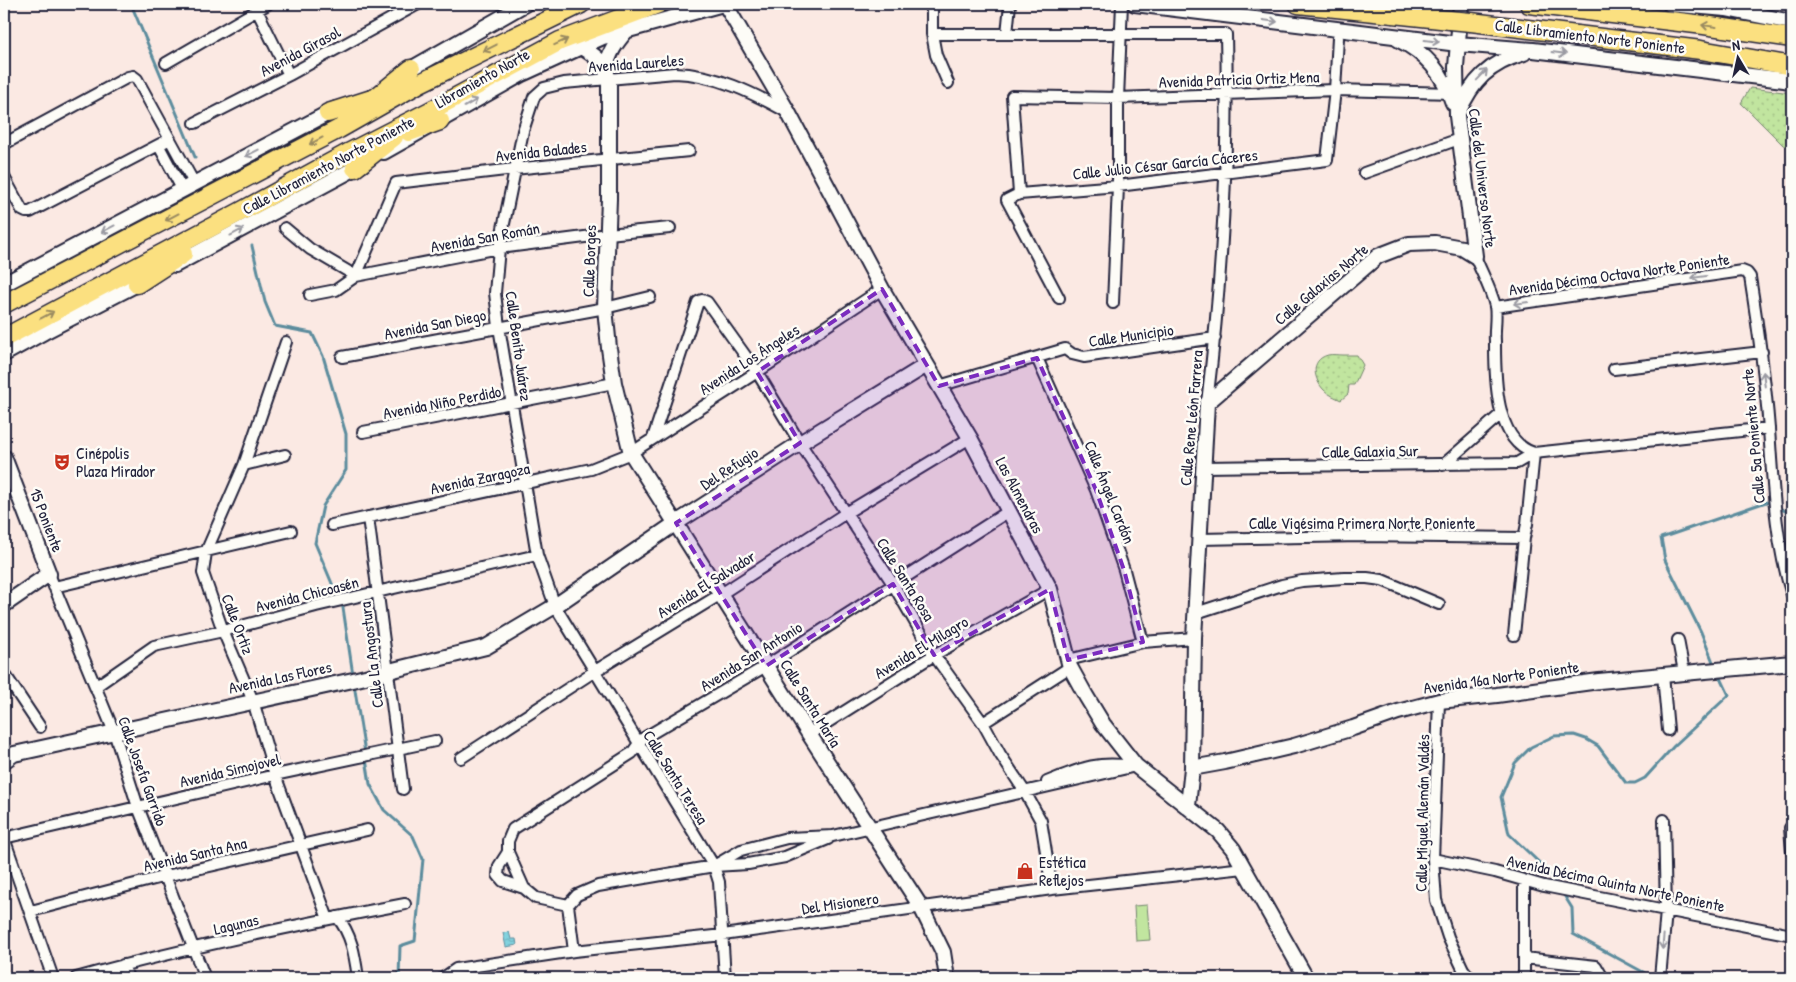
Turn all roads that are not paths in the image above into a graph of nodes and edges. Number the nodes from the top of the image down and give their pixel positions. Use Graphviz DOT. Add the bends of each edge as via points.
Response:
graph roads {
  1 [pos="268,4"];
  2 [pos="418,4"];
  3 [pos="525,4"];
  4 [pos="581,4"];
  5 [pos="658,4"];
  6 [pos="724,4"];
  7 [pos="932,4"];
  8 [pos="1010,4"];
  9 [pos="1122,4"];
  10 [pos="1135,4"];
  11 [pos="1298,4"];
  12 [pos="1461,4"];
  13 [pos="1529,4"];
  14 [pos="1670,4"];
  15 [pos="1727,6"];
  16 [pos="255,7"];
  17 [pos="1792,22"];
  18 [pos="627,30"];
  19 [pos="932,34"];
  20 [pos="1007,34"];
  21 [pos="1121,34"];
  22 [pos="1392,36"];
  23 [pos="1338,38"];
  24 [pos="1792,38"];
  25 [pos="1458,44"];
  26 [pos="581,47"];
  27 [pos="1533,50"];
  28 [pos="166,63"];
  29 [pos="1792,66"];
  30 [pos="289,74"];
  31 [pos="607,74"];
  32 [pos="415,76"];
  33 [pos="1792,82"];
  34 [pos="948,83"];
  35 [pos="1335,90"];
  36 [pos="539,91"];
  37 [pos="1457,93"];
  38 [pos="1227,95"];
  39 [pos="1118,98"];
  40 [pos="375,99"];
  41 [pos="788,112"];
  42 [pos="328,113"];
  43 [pos="434,117"];
  44 [pos="195,123"];
  45 [pos="339,129"];
  46 [pos="393,138"];
  47 [pos="170,139"];
  48 [pos="1459,139"];
  49 [pos="4,144"];
  50 [pos="159,146"];
  51 [pos="689,151"];
  52 [pos="350,152"];
  53 [pos="610,159"];
  54 [pos="185,166"];
  55 [pos="355,168"];
  56 [pos="514,169"];
  57 [pos="173,172"];
  58 [pos="1364,172"];
  59 [pos="1226,173"];
  60 [pos="4,177"];
  61 [pos="188,186"];
  62 [pos="1118,186"];
  63 [pos="1019,194"];
  64 [pos="240,212"];
  65 [pos="285,228"];
  66 [pos="670,228"];
  67 [pos="608,234"];
  68 [pos="499,248"];
  69 [pos="1475,256"];
  70 [pos="1747,273"];
  71 [pos="356,276"];
  72 [pos="4,284"];
  73 [pos="137,284"];
  74 [pos="882,289"];
  75 [pos="310,295"];
  76 [pos="650,297"];
  77 [pos="1059,298"];
  78 [pos="1113,303"];
  79 [pos="4,304"];
  80 [pos="1495,307"];
  81 [pos="605,308"];
  82 [pos="499,327"];
  83 [pos="4,338"];
  84 [pos="1215,338"];
  85 [pos="286,342"];
  86 [pos="1762,352"];
  87 [pos="4,354"];
  88 [pos="342,357"];
  89 [pos="1037,358"];
  90 [pos="926,366"];
  91 [pos="1614,369"];
  92 [pos="757,372"];
  93 [pos="614,383"];
  94 [pos="939,386"];
  95 [pos="1207,403"];
  96 [pos="512,404"];
  97 [pos="1501,414"];
  98 [pos="1769,428"];
  99 [pos="363,432"];
  100 [pos="652,438"];
  101 [pos="970,438"];
  102 [pos="800,443"];
  103 [pos="631,453"];
  104 [pos="1534,453"];
  105 [pos="285,455"];
  106 [pos="4,456"];
  107 [pos="244,465"];
  108 [pos="1443,465"];
  109 [pos="1203,467"];
  110 [pos="525,484"];
  111 [pos="1009,511"];
  112 [pos="846,512"];
  113 [pos="368,517"];
  114 [pos="676,523"];
  115 [pos="332,525"];
  116 [pos="291,531"];
  117 [pos="1199,538"];
  118 [pos="1524,538"];
  119 [pos="206,552"];
  120 [pos="537,555"];
  121 [pos="1789,572"];
  122 [pos="51,581"];
  123 [pos="893,584"];
  124 [pos="1050,589"];
  125 [pos="379,592"];
  126 [pos="721,594"];
  127 [pos="1792,595"];
  128 [pos="1439,604"];
  129 [pos="4,605"];
  130 [pos="556,606"];
  131 [pos="1196,614"];
  132 [pos="223,631"];
  133 [pos="1514,634"];
  134 [pos="1194,638"];
  135 [pos="1678,640"];
  136 [pos="1143,642"];
  137 [pos="934,655"];
  138 [pos="1792,663"];
  139 [pos="1069,664"];
  140 [pos="766,666"];
  141 [pos="388,671"];
  142 [pos="595,671"];
  143 [pos="1684,672"];
  144 [pos="4,673"];
  145 [pos="1663,675"];
  146 [pos="95,687"];
  147 [pos="253,700"];
  148 [pos="1439,701"];
  149 [pos="983,723"];
  150 [pos="40,727"];
  151 [pos="1668,730"];
  152 [pos="114,732"];
  153 [pos="809,734"];
  154 [pos="435,742"];
  155 [pos="638,744"];
  156 [pos="397,749"];
  157 [pos="460,758"];
  158 [pos="4,761"];
  159 [pos="1136,766"];
  160 [pos="1192,768"];
  161 [pos="275,775"];
  162 [pos="403,789"];
  163 [pos="1025,792"];
  164 [pos="138,806"];
  165 [pos="1188,806"];
  166 [pos="1664,820"];
  167 [pos="871,828"];
  168 [pos="1790,828"];
  169 [pos="368,830"];
  170 [pos="833,836"];
  171 [pos="4,838"];
  172 [pos="300,845"];
  173 [pos="508,852"];
  174 [pos="1792,852"];
  175 [pos="1433,859"];
  176 [pos="714,866"];
  177 [pos="1244,868"];
  178 [pos="166,876"];
  179 [pos="1524,882"];
  180 [pos="524,888"];
  181 [pos="1052,889"];
  182 [pos="405,904"];
  183 [pos="568,905"];
  184 [pos="921,907"];
  185 [pos="31,911"];
  186 [pos="1666,911"];
  187 [pos="332,918"];
  188 [pos="1792,934"];
  189 [pos="723,935"];
  190 [pos="193,949"];
  191 [pos="574,951"];
  192 [pos="1524,958"];
  193 [pos="124,965"];
  194 [pos="1660,976"];
  195 [pos="53,978"];
  196 [pos="76,978"];
  197 [pos="128,978"];
  198 [pos="206,978"];
  199 [pos="358,978"];
  200 [pos="443,978"];
  201 [pos="725,978"];
  202 [pos="947,978"];
  203 [pos="1302,978"];
  204 [pos="1470,978"];
  205 [pos="1524,978"];
  206 [pos="1603,978"];
  1 -- 16 [label="street"];
  2 -- 30 [label="street, Avenida Girasol"];
  3 -- 32 [label="street"];
  4 -- 32 [label="highway, Calle Libramiento Norte Poniente, one-way"];
  43 -- 5 [label="highway, Calle Libramiento Norte Poniente, one-way" via="560,42"];
  6 -- 18 [label="street, Libramiento Norte"];
  6 -- 41 [label="street, Las Almendras"];
  7 -- 19 [label="street"];
  8 -- 20 [label="street"];
  9 -- 21 [label="street"];
  10 -- 22 [label="street, one-way"];
  11 -- 29 [label="highway, Calle Libramiento Norte Poniente, bridge" via="1701,50"];
  12 -- 25 [label="street, Calle del Universo Norte"];
  24 -- 13 [label="highway, Calle Libramiento Norte Poniente, one-way"];
  14 -- 15 [label="street"];
  15 -- 17 [label="street"];
  16 -- 28 [label="street"];
  16 -- 30 [label="street"];
  18 -- 26 [label="street, Libramiento Norte"];
  18 -- 31 [label="street, Calle Borges" via="608,57"];
  19 -- 20 [label="street"];
  19 -- 34 [label="street"];
  20 -- 21 [label="street"];
  21 -- 38 [label="street, Calle Rene León Farrera" via="1226,34"];
  21 -- 39 [label="street"];
  22 -- 25 [label="street, one-way"];
  22 -- 37 [label="street" via="1427,58"];
  23 -- 35 [label="street"];
  25 -- 27 [label="street"];
  25 -- 37 [label="street, Calle del Universo Norte"];
  26 -- 31 [label="street" via="594,55"];
  43 -- 26 [label="street, Libramiento Norte, one-way"];
  27 -- 33 [label="street, one-way"];
  37 -- 27 [label="street, one-way" via="1507,57"];
  30 -- 44 [label="street, Avenida Girasol"];
  31 -- 36 [label="street, Avenida Laureles"];
  31 -- 41 [label="street, Avenida Laureles" via="693,74 761,97"];
  31 -- 53 [label="street, Calle Borges"];
  32 -- 40 [label="highway"];
  32 -- 42 [label="street"];
  32 -- 45 [label="highway, Calle Libramiento Norte Poniente"];
  35 -- 37 [label="street, Avenida Patricia Ortiz Mena"];
  35 -- 38 [label="street, Avenida Patricia Ortiz Mena"];
  35 -- 59 [label="street, Calle Julio César García Cáceres" via="1328,160"];
  36 -- 56 [label="street, Calle Benito Juárez" via="523,131"];
  37 -- 48 [label="street, Calle del Universo Norte"];
  38 -- 39 [label="street, Avenida Patricia Ortiz Mena"];
  38 -- 59 [label="street, Calle Rene León Farrera"];
  39 -- 62 [label="street"];
  39 -- 63 [label="street, Avenida Patricia Ortiz Mena" via="1012,96"];
  40 -- 42 [label="highway"];
  40 -- 45 [label="highway"];
  41 -- 74 [label="street, Las Almendras"];
  42 -- 61 [label="street, one-way"];
  43 -- 46 [label="highway"];
  43 -- 52 [label="highway, Calle Libramiento Norte Poniente"];
  43 -- 55 [label="street, Libramiento Norte"];
  45 -- 79 [label="highway, Calle Libramiento Norte Poniente, one-way"];
  46 -- 52 [label="highway"];
  46 -- 55 [label="highway"];
  47 -- 49 [label="street" via="133,76"];
  47 -- 50 [label="street"];
  47 -- 54 [label="street"];
  48 -- 58 [label="street"];
  48 -- 69 [label="street, Calle del Universo Norte"];
  50 -- 57 [label="street"];
  50 -- 60 [label="street" via="30,212 22,210"];
  51 -- 53 [label="street, Avenida Balades"];
  52 -- 64 [label="highway, Calle Libramiento Norte Poniente"];
  53 -- 56 [label="street, Avenida Balades"];
  53 -- 67 [label="street, Calle Borges"];
  54 -- 57 [label="street"];
  54 -- 61 [label="street"];
  73 -- 55 [label="street, Libramiento Norte, one-way"];
  56 -- 68 [label="street, Calle Benito Juárez"];
  56 -- 71 [label="street, Avenida Balades" via="396,183"];
  57 -- 61 [label="street"];
  59 -- 62 [label="street, Calle Julio César García Cáceres"];
  59 -- 84 [label="street, Calle Rene León Farrera"];
  61 -- 72 [label="street, one-way"];
  62 -- 63 [label="street, Calle Julio César García Cáceres"];
  62 -- 78 [label="street"];
  63 -- 77 [label="street, Calle Julio César García Cáceres" via="1007,200"];
  64 -- 73 [label="highway" via="214,234"];
  83 -- 64 [label="highway, Calle Libramiento Norte Poniente, one-way"];
  65 -- 71 [label="street" via="310,249"];
  66 -- 67 [label="street, Avenida San Román"];
  67 -- 68 [label="street, Avenida San Román"];
  67 -- 81 [label="street, Calle Borges"];
  68 -- 71 [label="street, Avenida San Román"];
  68 -- 82 [label="street, Calle Benito Juárez" via="495,293"];
  69 -- 80 [label="street, Calle del Universo Norte"];
  69 -- 95 [label="street, Calle Galaxias Norte" via="1462,248 1435,243 1409,244 1378,256"];
  70 -- 80 [label="street, Avenida Décima Octava Norte Poniente, one-way" via="1742,271"];
  70 -- 86 [label="street, Calle 5a Poniente Norte"];
  71 -- 75 [label="street, Avenida San Román" via="336,290"];
  73 -- 87 [label="street, Libramiento Norte"];
  74 -- 90 [label="street, Las Almendras"];
  74 -- 92 [label="street, Avenida Los Ángeles"];
  76 -- 81 [label="street, Avenida San Diego"];
  80 -- 97 [label="street, Calle del Universo Norte" via="1495,362"];
  81 -- 82 [label="street, Avenida San Diego"];
  81 -- 93 [label="street, Calle Borges"];
  82 -- 88 [label="street, Avenida San Diego"];
  82 -- 96 [label="street, Calle Benito Juárez"];
  84 -- 89 [label="street, Calle Municipio" via="1084,357 1065,349"];
  84 -- 95 [label="street, Calle Rene León Farrera"];
  85 -- 107 [label="street, Calle Ortiz"];
  86 -- 91 [label="street"];
  98 -- 86 [label="street, Calle 5a Poniente Norte, one-way"];
  89 -- 94 [label="street, Calle Municipio"];
  89 -- 136 [label="street, Calle Ángel Cardón" via="1096,490 1124,570"];
  90 -- 94 [label="street, Las Almendras"];
  90 -- 102 [label="street, Del Refugio"];
  92 -- 100 [label="street, Avenida Los Ángeles"];
  92 -- 100 [label="street, Calle Santa Rosa" via="707,302 698,302"];
  92 -- 102 [label="street, Calle Santa Rosa"];
  93 -- 96 [label="street, Avenida Niño Perdido"];
  93 -- 103 [label="street, Calle Borges"];
  94 -- 101 [label="street, Las Almendras"];
  95 -- 109 [label="street, Calle Rene León Farrera"];
  96 -- 99 [label="street, Avenida Niño Perdido"];
  96 -- 110 [label="street, Calle Benito Juárez"];
  97 -- 104 [label="street" via="1522,448"];
  97 -- 108 [label="street"];
  98 -- 104 [label="street, Calle Galaxia Sur"];
  98 -- 121 [label="street, Calle 5a Poniente Norte" via="1774,502"];
  100 -- 103 [label="street, Avenida Los Ángeles"];
  101 -- 111 [label="street, Las Almendras"];
  101 -- 112 [label="street, Avenida El Salvador"];
  102 -- 112 [label="street, Calle Santa Rosa"];
  102 -- 114 [label="street, Del Refugio"];
  103 -- 110 [label="street, Avenida Zaragoza" via="591,469"];
  103 -- 114 [label="street, Calle Santa María"];
  104 -- 108 [label="street, Calle Galaxia Sur" via="1517,463"];
  104 -- 118 [label="street"];
  105 -- 107 [label="street"];
  106 -- 122 [label="street, 15 Poniente"];
  107 -- 119 [label="street, Calle Ortiz"];
  108 -- 109 [label="street, Calle Galaxia Sur"];
  109 -- 117 [label="street, Calle Rene León Farrera"];
  110 -- 113 [label="street, Avenida Zaragoza"];
  110 -- 120 [label="street, Calle Benito Juárez"];
  111 -- 123 [label="street, Avenida San Antonio"];
  111 -- 124 [label="street, Las Almendras"];
  112 -- 123 [label="street, Calle Santa Rosa"];
  112 -- 126 [label="street, Avenida El Salvador"];
  113 -- 115 [label="street, Avenida Zaragoza"];
  113 -- 125 [label="street, Calle La Angostura"];
  114 -- 126 [label="street, Calle Santa María"];
  114 -- 130 [label="street, Del Refugio"];
  116 -- 119 [label="street"];
  117 -- 118 [label="street, Calle Vigésima Primera Norte Poniente"];
  117 -- 131 [label="street, Calle Rene León Farrera"];
  118 -- 133 [label="street"];
  119 -- 122 [label="street"];
  119 -- 132 [label="street, Calle Ortiz" via="203,573"];
  120 -- 125 [label="street, Avenida Chicoasén"];
  120 -- 130 [label="street, Calle Benito Juárez"];
  121 -- 127 [label="street, Calle 5a Poniente Norte"];
  122 -- 129 [label="street, 15 Poniente"];
  122 -- 146 [label="street, Calle Josefa Garrido"];
  123 -- 137 [label="street, Calle Santa Rosa"];
  123 -- 140 [label="street, Avenida San Antonio"];
  124 -- 137 [label="street, Avenida El Milagro"];
  124 -- 139 [label="street, Las Almendras"];
  125 -- 132 [label="street, Avenida Chicoasén"];
  125 -- 141 [label="street, Calle La Angostura"];
  126 -- 140 [label="street, Calle Santa María"];
  126 -- 142 [label="street, Avenida El Salvador"];
  128 -- 131 [label="street" via="1382,580 1344,578 1282,585"];
  130 -- 141 [label="street, Avenida Las Flores" via="486,647"];
  130 -- 142 [label="street, Calle Santa Teresa"];
  131 -- 134 [label="street, Calle Rene León Farrera"];
  132 -- 146 [label="street, Avenida Chicoasén" via="154,646"];
  132 -- 147 [label="street, Calle Ortiz"];
  134 -- 136 [label="street"];
  134 -- 160 [label="street, Calle Rene León Farrera"];
  135 -- 143 [label="street"];
  136 -- 139 [label="street"];
  137 -- 149 [label="street, Calle Santa Rosa"];
  137 -- 153 [label="street, Avenida El Milagro"];
  138 -- 143 [label="street, Avenida 16a Norte Poniente"];
  139 -- 149 [label="street"];
  139 -- 159 [label="street, Las Almendras" via="1103,724"];
  140 -- 153 [label="street, Calle Santa María"];
  140 -- 155 [label="street, Avenida San Antonio"];
  141 -- 147 [label="street, Avenida Las Flores"];
  141 -- 156 [label="street, Calle La Angostura"];
  142 -- 155 [label="street, Calle Santa Teresa"];
  142 -- 157 [label="street, Avenida El Salvador"];
  143 -- 145 [label="street, Avenida 16a Norte Poniente"];
  144 -- 150 [label="street"];
  145 -- 148 [label="street, Avenida 16a Norte Poniente"];
  145 -- 151 [label="street"];
  146 -- 152 [label="street, Calle Josefa Garrido"];
  147 -- 152 [label="street, Avenida Las Flores"];
  147 -- 161 [label="street, Calle Ortiz"];
  148 -- 160 [label="street, Avenida 16a Norte Poniente" via="1294,746"];
  148 -- 175 [label="street, Calle Miguel Alemán Valdés"];
  149 -- 163 [label="street, Calle Santa Rosa"];
  152 -- 158 [label="street, Avenida Las Flores" via="14,754"];
  152 -- 164 [label="street, Calle Josefa Garrido"];
  153 -- 167 [label="street, Calle Santa María"];
  154 -- 156 [label="street, Avenida Simojovel"];
  155 -- 173 [label="street, Avenida San Antonio" via="632,753 513,829"];
  155 -- 176 [label="street, Calle Santa Teresa"];
  156 -- 161 [label="street, Avenida Simojovel"];
  156 -- 162 [label="street, Calle La Angostura"];
  159 -- 163 [label="street" via="1112,763 1084,767"];
  159 -- 165 [label="street, Las Almendras"];
  160 -- 165 [label="street, Calle Rene León Farrera"];
  161 -- 164 [label="street, Avenida Simojovel"];
  161 -- 172 [label="street, Calle Ortiz"];
  163 -- 167 [label="street"];
  163 -- 181 [label="street, Calle Santa Rosa" via="1041,821"];
  164 -- 171 [label="street, Avenida Simojovel"];
  164 -- 178 [label="street, Calle Josefa Garrido"];
  165 -- 177 [label="street, Las Almendras" via="1218,831"];
  166 -- 186 [label="street"];
  167 -- 170 [label="street"];
  167 -- 184 [label="street, Calle Santa María"];
  168 -- 174 [label="street"];
  169 -- 172 [label="street, Avenida Santa Ana"];
  170 -- 176 [label="street" via="785,856 748,864"];
  170 -- 176 [label="street" via="787,838 741,850"];
  171 -- 185 [label="street"];
  172 -- 178 [label="street, Avenida Santa Ana"];
  172 -- 187 [label="street, Calle Ortiz"];
  173 -- 180 [label="street"];
  173 -- 180 [label="street" via="499,866 498,875 503,881"];
  175 -- 179 [label="street, Avenida Décima Quinta Norte Poniente" via="1495,872"];
  175 -- 204 [label="street, Calle Miguel Alemán Valdés" via="1436,900 1448,937"];
  176 -- 183 [label="street" via="598,886 577,895"];
  176 -- 189 [label="street, Calle Santa Teresa" via="719,882"];
  177 -- 181 [label="street, Del Misionero"];
  177 -- 203 [label="street, Las Almendras"];
  178 -- 185 [label="street, Avenida Santa Ana"];
  178 -- 190 [label="street, Calle Josefa Garrido"];
  179 -- 186 [label="street, Avenida Décima Quinta Norte Poniente"];
  179 -- 192 [label="street"];
  180 -- 183 [label="street" via="536,898"];
  181 -- 184 [label="street, Del Misionero"];
  182 -- 187 [label="street, Lagunas"];
  183 -- 191 [label="street"];
  184 -- 189 [label="street, Del Misionero"];
  184 -- 202 [label="street, Calle Santa María" via="943,952"];
  185 -- 195 [label="street"];
  186 -- 188 [label="street, Avenida Décima Quinta Norte Poniente"];
  186 -- 194 [label="street, one-way"];
  187 -- 190 [label="street, Lagunas"];
  187 -- 199 [label="street, Calle Ortiz" via="343,924 352,944"];
  189 -- 191 [label="street, Del Misionero"];
  189 -- 201 [label="street, Calle Santa Teresa"];
  190 -- 193 [label="street, Lagunas"];
  190 -- 198 [label="street, Calle Josefa Garrido"];
  191 -- 200 [label="street, Del Misionero" via="456,969"];
  192 -- 205 [label="street"];
  192 -- 206 [label="street" via="1596,966"];
  193 -- 196 [label="street, Lagunas"];
  193 -- 197 [label="street"];
}
